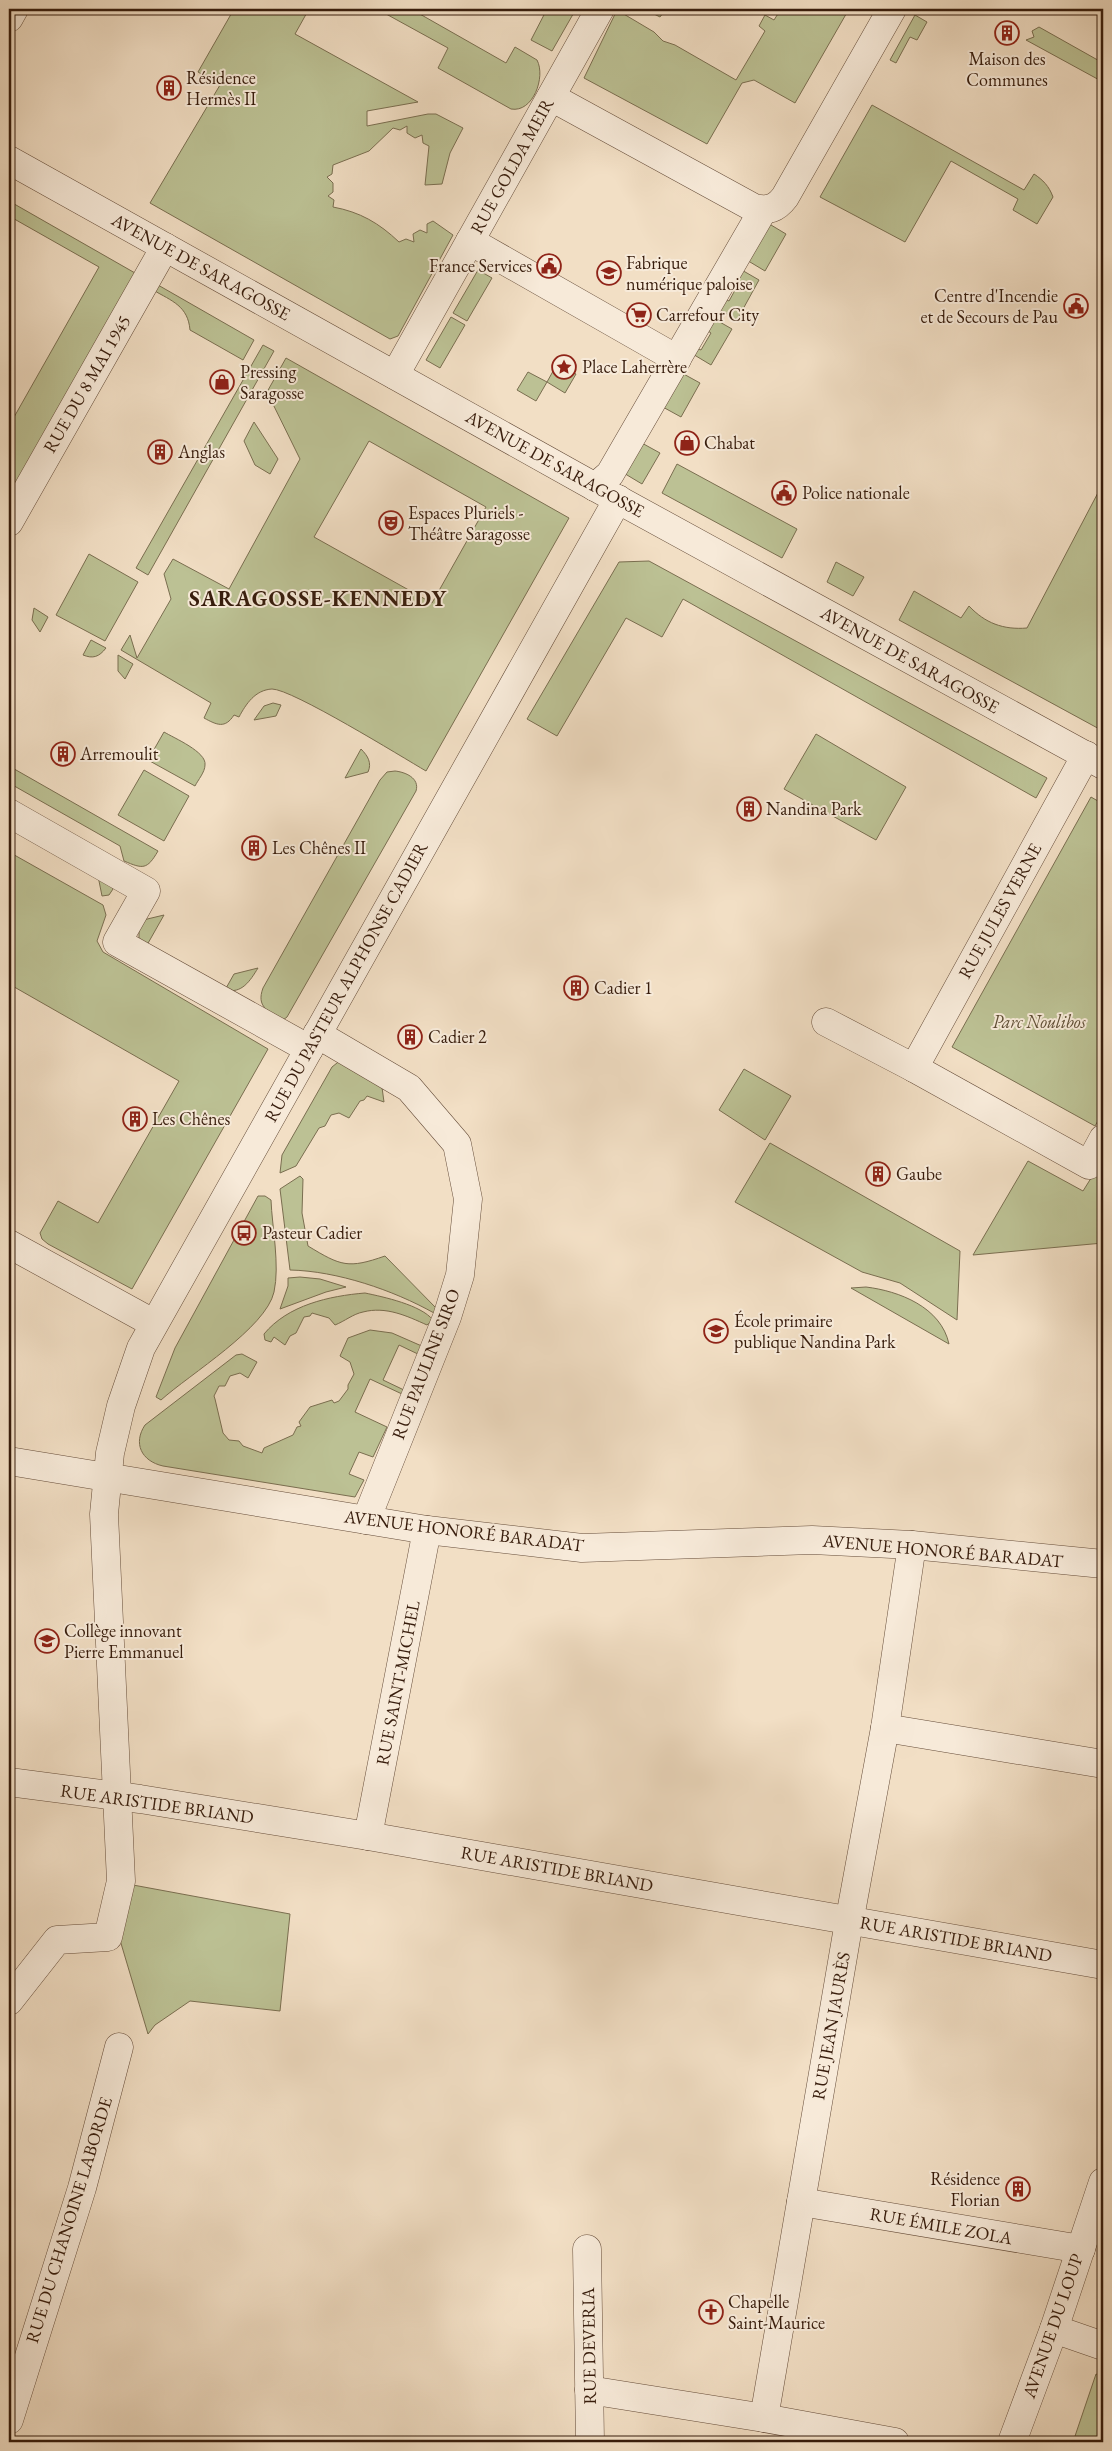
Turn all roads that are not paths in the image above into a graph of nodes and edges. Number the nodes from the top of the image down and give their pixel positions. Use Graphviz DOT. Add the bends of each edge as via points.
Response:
graph roads {
  1 [pos="14,9"];
  2 [pos="600,9"];
  3 [pos="892,9"];
  4 [pos="9,18"];
  5 [pos="551,97"];
  6 [pos="9,160"];
  7 [pos="764,210"];
  8 [pos="470,241"];
  9 [pos="165,247"];
  10 [pos="677,359"];
  11 [pos="395,375"];
  12 [pos="606,493"];
  13 [pos="9,522"];
  14 [pos="1095,760"];
  15 [pos="9,813"];
  16 [pos="826,1022"];
  17 [pos="313,1041"];
  18 [pos="914,1068"];
  19 [pos="1103,1139"];
  20 [pos="9,1244"];
  21 [pos="153,1323"];
  22 [pos="9,1461"];
  23 [pos="108,1478"];
  24 [pos="366,1520"];
  25 [pos="427,1530"];
  26 [pos="912,1545"];
  27 [pos="1103,1564"];
  28 [pos="885,1728"];
  29 [pos="1103,1764"];
  30 [pos="9,1782"];
  31 [pos="118,1796"];
  32 [pos="368,1836"];
  33 [pos="849,1920"];
  34 [pos="1103,1965"];
  35 [pos="9,2001"];
  36 [pos="119,2047"];
  37 [pos="1103,2182"];
  38 [pos="801,2202"];
  39 [pos="587,2249"];
  40 [pos="1081,2249"];
  41 [pos="1054,2329"];
  42 [pos="1103,2346"];
  43 [pos="589,2390"];
  44 [pos="764,2418"];
  45 [pos="9,2420"];
  46 [pos="590,2442"];
  47 [pos="895,2442"];
  48 [pos="1012,2442"];
  1 -- 4 [label="street"];
  2 -- 5 [label="street, RUE GOLDA MEIR"];
  3 -- 7 [label="street" via="785,197 780,204"];
  5 -- 7 [label="street" via="754,208"];
  5 -- 8 [label="street, RUE GOLDA MEIR"];
  6 -- 9 [label="street, AVENUE DE SARAGOSSE"];
  7 -- 10 [label="street, RUE DU PASTEUR ALPHONSE CADIER"];
  8 -- 10 [label="street"];
  8 -- 11 [label="street, RUE GOLDA MEIR"];
  9 -- 11 [label="street, AVENUE DE SARAGOSSE"];
  9 -- 13 [label="street, RUE DU 8 MAI 1945"];
  10 -- 12 [label="street, RUE DU PASTEUR ALPHONSE CADIER" via="610,474"];
  11 -- 12 [label="street, AVENUE DE SARAGOSSE"];
  12 -- 14 [label="street, AVENUE DE SARAGOSSE"];
  12 -- 17 [label="street, RUE DU PASTEUR ALPHONSE CADIER"];
  14 -- 18 [label="street, RUE JULES VERNE"];
  15 -- 17 [label="street, RUE PAULINE SIRO" via="146,891 117,942"];
  16 -- 18 [label="street"];
  17 -- 21 [label="street, RUE DU PASTEUR ALPHONSE CADIER"];
  17 -- 24 [label="street, RUE PAULINE SIRO" via="409,1088 457,1144 468,1199 460,1275 447,1317"];
  18 -- 19 [label="street" via="1089,1165"];
  20 -- 21 [label="street"];
  21 -- 23 [label="street, RUE DU PASTEUR ALPHONSE CADIER" via="121,1406"];
  22 -- 23 [label="street, AVENUE HONORÉ BARADAT"];
  23 -- 24 [label="street, AVENUE HONORÉ BARADAT"];
  23 -- 31 [label="street" via="104,1514"];
  24 -- 25 [label="street, AVENUE HONORÉ BARADAT"];
  25 -- 26 [label="street, AVENUE HONORÉ BARADAT" via="582,1548 812,1540"];
  25 -- 32 [label="street, RUE SAINT-MICHEL"];
  26 -- 27 [label="street, AVENUE HONORÉ BARADAT"];
  26 -- 28 [label="street, RUE JEAN JAURÈS"];
  28 -- 29 [label="street"];
  28 -- 33 [label="street, RUE JEAN JAURÈS"];
  30 -- 31 [label="street, RUE ARISTIDE BRIAND"];
  31 -- 32 [label="street, RUE ARISTIDE BRIAND"];
  31 -- 35 [label="street" via="121,1881 108,1936 57,1940"];
  32 -- 33 [label="street, RUE ARISTIDE BRIAND"];
  33 -- 34 [label="street, RUE ARISTIDE BRIAND"];
  33 -- 38 [label="street, RUE JEAN JAURÈS"];
  36 -- 45 [label="street, RUE DU CHANOINE LABORDE" via="82,2188"];
  37 -- 40 [label="street, AVENUE DU LOUP"];
  38 -- 40 [label="street, RUE ÉMILE ZOLA"];
  38 -- 44 [label="street, RUE JEAN JAURÈS"];
  39 -- 43 [label="street, RUE DEVERIA"];
  40 -- 41 [label="street, AVENUE DU LOUP"];
  41 -- 42 [label="street"];
  41 -- 48 [label="street, AVENUE DU LOUP"];
  43 -- 44 [label="street"];
  43 -- 46 [label="street, RUE DEVERIA"];
  44 -- 47 [label="street"];
}
